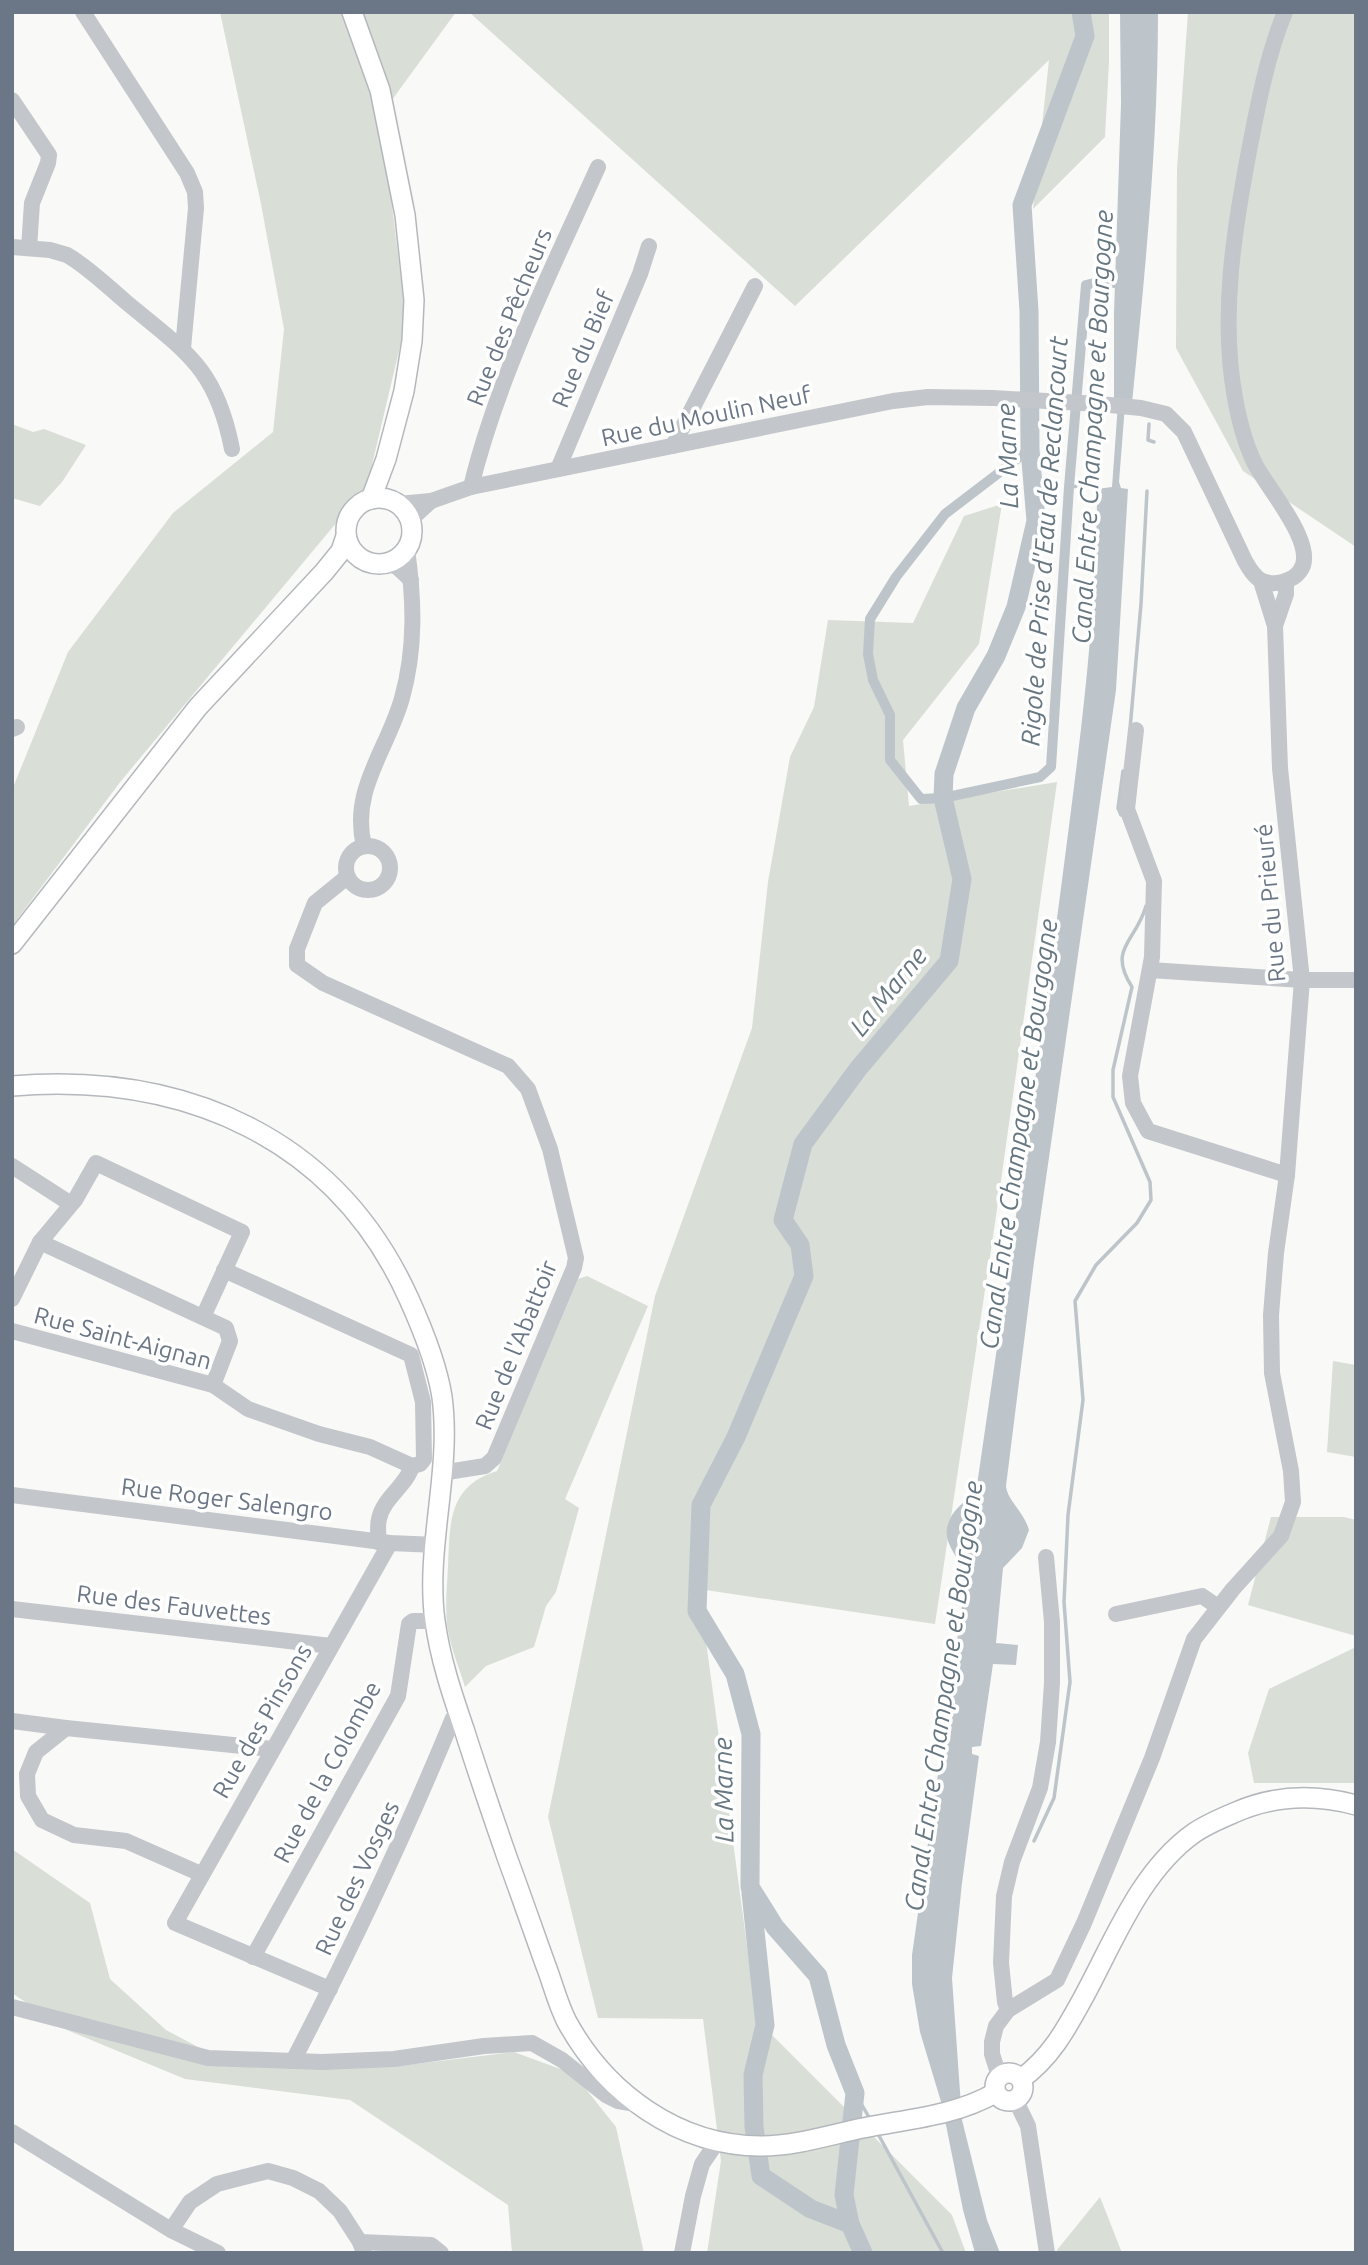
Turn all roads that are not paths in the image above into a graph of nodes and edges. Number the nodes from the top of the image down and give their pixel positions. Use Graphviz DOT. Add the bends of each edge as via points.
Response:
graph roads {
  1 [pos="83,12"];
  2 [pos="352,12"];
  3 [pos="1285,12"];
  4 [pos="12,100"];
  5 [pos="20,124"];
  6 [pos="598,167"];
  7 [pos="649,246"];
  8 [pos="12,247"];
  9 [pos="29,248"];
  10 [pos="755,286"];
  11 [pos="183,348"];
  12 [pos="1069,404"];
  13 [pos="673,446"];
  14 [pos="232,449"];
  15 [pos="558,469"];
  16 [pos="471,487"];
  17 [pos="392,505"];
  18 [pos="346,536"];
  19 [pos="407,549"];
  20 [pos="360,558"];
  21 [pos="387,563"];
  22 [pos="324,572"];
  23 [pos="411,580"];
  24 [pos="1261,581"];
  25 [pos="1286,581"];
  26 [pos="1275,626"];
  27 [pos="1136,730"];
  28 [pos="364,846"];
  29 [pos="348,877"];
  30 [pos="12,944"];
  31 [pos="1150,970"];
  32 [pos="1302,980"];
  33 [pos="1356,980"];
  34 [pos="12,1086"];
  35 [pos="12,1166"];
  36 [pos="1287,1175"];
  37 [pos="71,1204"];
  38 [pos="40,1242"];
  39 [pos="224,1270"];
  40 [pos="12,1299"];
  41 [pos="203,1317"];
  42 [pos="12,1331"];
  43 [pos="213,1385"];
  44 [pos="412,1466"];
  45 [pos="441,1473"];
  46 [pos="12,1495"];
  47 [pos="384,1543"];
  48 [pos="436,1545"];
  49 [pos="1046,1557"];
  50 [pos="1218,1607"];
  51 [pos="12,1609"];
  52 [pos="1116,1614"];
  53 [pos="435,1621"];
  54 [pos="331,1646"];
  55 [pos="459,1716"];
  56 [pos="12,1721"];
  57 [pos="65,1728"];
  58 [pos="272,1749"];
  59 [pos="1356,1805"];
  60 [pos="201,1874"];
  61 [pos="253,1957"];
  62 [pos="330,1989"];
  63 [pos="12,2007"];
  64 [pos="1008,2010"];
  65 [pos="293,2061"];
  66 [pos="1021,2079"];
  67 [pos="997,2084"];
  68 [pos="1015,2099"];
  69 [pos="636,2104"];
  70 [pos="12,2132"];
  71 [pos="717,2142"];
  72 [pos="171,2230"];
  73 [pos="362,2247"];
  74 [pos="218,2253"];
  75 [pos="441,2253"];
  76 [pos="682,2253"];
  77 [pos="1047,2253"];
  1 -- 11 [label="street" via="195,192"];
  2 -- 17 [label="main road" via="380,90 405,215 414,300 410,362 386,459"];
  3 -- 25 [label="street, Rue du Prieuré" via="1260,95 1245,173 1232,260 1229,327 1235,399 1247,442 1305,550 1304,565"];
  4 -- 5 [label="street"];
  5 -- 9 [label="street" via="50,159 33,197"];
  6 -- 16 [label="street, Rue des Pêcheurs" via="509,373"];
  7 -- 15 [label="street, Rue du Bief"];
  8 -- 9 [label="street"];
  9 -- 11 [label="street" via="73,258"];
  10 -- 13 [label="street"];
  11 -- 14 [label="street" via="216,393"];
  12 -- 13 [label="street, Rue du Moulin Neuf" via="928,397"];
  12 -- 24 [label="street, Rue du Prieuré" via="1166,414 1184,432 1245,561"];
  13 -- 15 [label="street, Rue du Moulin Neuf"];
  15 -- 16 [label="street, Rue du Moulin Neuf"];
  16 -- 17 [label="street, Rue du Moulin Neuf" via="431,501"];
  17 -- 18 [label="main road" via="362,503 349,517"];
  17 -- 19 [label="main road" via="411,539"];
  18 -- 20 [label="main road"];
  18 -- 22 [label="main road" via="341,551"];
  19 -- 21 [label="main road"];
  19 -- 23 [label="street"];
  20 -- 21 [label="main road"];
  20 -- 22 [label="main road"];
  21 -- 23 [label="street"];
  22 -- 30 [label="main road" via="198,707"];
  23 -- 28 [label="street" via="414,614 408,671 402,699 365,788 361,806"];
  24 -- 25 [label="street"];
  24 -- 26 [label="street, Rue du Prieuré"];
  25 -- 26 [label="street, Rue du Prieuré"];
  26 -- 32 [label="street, Rue du Prieuré" via="1280,768"];
  27 -- 31 [label="street" via="1127,809 1154,881"];
  28 -- 29 [label="street" via="349,856"];
  28 -- 29 [label="street" via="385,852 391,865 388,879 368,890 352,884"];
  29 -- 45 [label="street, Rue de l'Abattoir" via="315,903 296,949 297,965 323,982 508,1066 528,1089 550,1149 576,1258 494,1458 485,1466"];
  31 -- 32 [label="street"];
  31 -- 36 [label="street" via="1130,1076 1133,1103 1148,1131"];
  32 -- 33 [label="street"];
  32 -- 36 [label="street, Rue du Prieuré"];
  34 -- 45 [label="main road" via="104,1087 194,1106 271,1139 326,1180 367,1224 399,1276 427,1343 442,1395"];
  35 -- 37 [label="street"];
  36 -- 50 [label="street, Rue du Prieuré" via="1271,1326 1272,1373 1293,1502 1281,1536"];
  37 -- 38 [label="street"];
  37 -- 39 [label="street" via="96,1163 242,1232"];
  38 -- 40 [label="street"];
  38 -- 41 [label="street"];
  39 -- 41 [label="street"];
  39 -- 44 [label="street" via="411,1355 423,1402 424,1459"];
  41 -- 43 [label="street" via="226,1328 230,1341"];
  42 -- 43 [label="street, Rue Saint-Aignan"];
  43 -- 44 [label="street, Rue Saint-Aignan" via="248,1409 370,1447"];
  44 -- 47 [label="street" via="379,1517"];
  45 -- 48 [label="main road"];
  46 -- 47 [label="street, Rue Roger Salengro"];
  47 -- 48 [label="street, Rue Roger Salengro"];
  47 -- 54 [label="street, Rue des Pinsons"];
  48 -- 53 [label="main road"];
  49 -- 64 [label="street" via="1052,1622 1048,1742 1040,1788 1004,1896 1001,1963"];
  50 -- 52 [label="street" via="1202,1596"];
  50 -- 64 [label="street, Rue du Prieuré" via="1194,1639 1152,1758 1057,1980"];
  51 -- 54 [label="street, Rue des Fauvettes"];
  53 -- 55 [label="main road"];
  53 -- 61 [label="street, Rue de la Colombe" via="409,1624 398,1696"];
  54 -- 58 [label="street, Rue des Pinsons"];
  55 -- 62 [label="street, Rue des Vosges" via="453,1718 424,1791"];
  55 -- 69 [label="main road" via="566,2020 590,2057"];
  56 -- 57 [label="street"];
  57 -- 58 [label="street"];
  57 -- 60 [label="street" via="36,1752 27,1774 28,1796 42,1820 74,1835 126,1841"];
  58 -- 60 [label="street, Rue des Pinsons"];
  59 -- 66 [label="main road" via="1309,1797 1269,1801 1218,1819 1187,1839 1141,1892 1060,2040"];
  60 -- 61 [label="street, Rue des Pinsons" via="175,1923"];
  61 -- 62 [label="street"];
  62 -- 65 [label="street, Rue des Vosges"];
  63 -- 65 [label="street" via="208,2058"];
  64 -- 67 [label="street" via="996,2026 992,2042"];
  65 -- 69 [label="street" via="394,2059 532,2043 606,2095"];
  66 -- 67 [label="main road" via="1013,2073"];
  66 -- 68 [label="main road" via="1023,2089"];
  67 -- 68 [label="main road" via="1006,2101"];
  67 -- 71 [label="main road" via="965,2107 938,2115 786,2144"];
  68 -- 77 [label="street" via="1028,2126"];
  69 -- 71 [label="main road" via="671,2125"];
  70 -- 72 [label="street"];
  71 -- 76 [label="street" via="702,2164"];
  72 -- 73 [label="street" via="190,2202 217,2184 268,2171 319,2191 340,2211"];
  72 -- 74 [label="street"];
  73 -- 75 [label="street" via="431,2245"];
}
